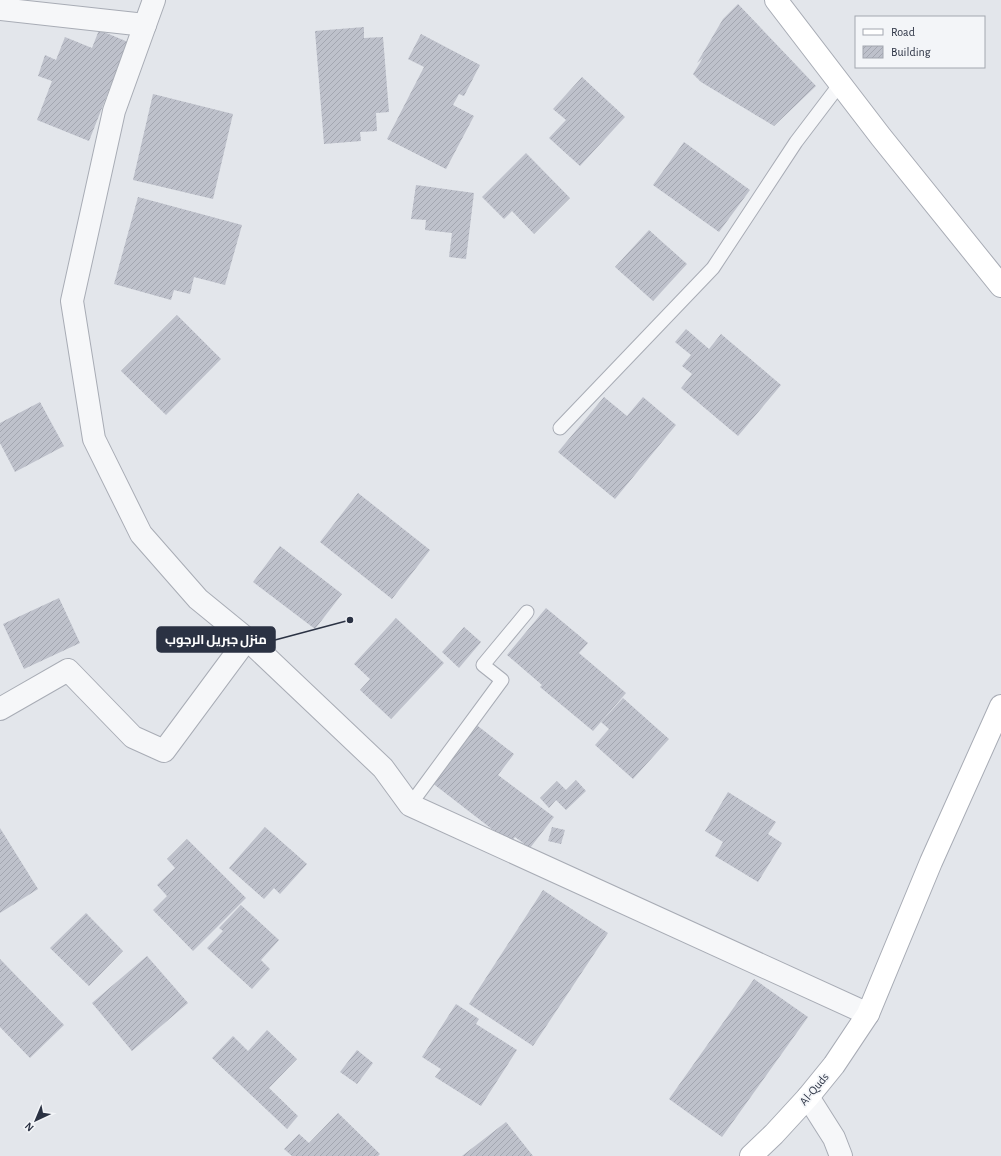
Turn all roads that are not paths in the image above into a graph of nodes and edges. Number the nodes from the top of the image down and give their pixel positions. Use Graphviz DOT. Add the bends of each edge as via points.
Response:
graph roads {
  1 [pos="154,0"];
  2 [pos="776,0"];
  3 [pos="0,9"];
  4 [pos="145,25"];
  5 [pos="840,84"];
  6 [pos="1001,286"];
  7 [pos="560,428"];
  8 [pos="527,612"];
  9 [pos="247,639"];
  10 [pos="1001,706"];
  11 [pos="0,709"];
  12 [pos="410,805"];
  13 [pos="868,1014"];
  14 [pos="808,1097"];
  15 [pos="751,1156"];
  16 [pos="841,1156"];
  1 -- 4 [label="street"];
  2 -- 5 [label="street"];
  3 -- 4 [label="street"];
  4 -- 9 [label="street" via="114,111 72,301 94,438 141,534 198,599"];
  5 -- 6 [label="street"];
  5 -- 7 [label="lane" via="796,142 713,268"];
  8 -- 12 [label="lane" via="483,665 502,680"];
  9 -- 11 [label="street" via="164,751 133,737 68,670"];
  9 -- 12 [label="street" via="383,768"];
  10 -- 13 [label="street, Al-Quds" via="931,862"];
  12 -- 13 [label="street"];
  13 -- 14 [label="street, Al-Quds" via="834,1065"];
  14 -- 15 [label="street, Al-Quds"];
  14 -- 16 [label="street" via="834,1138"];
}
